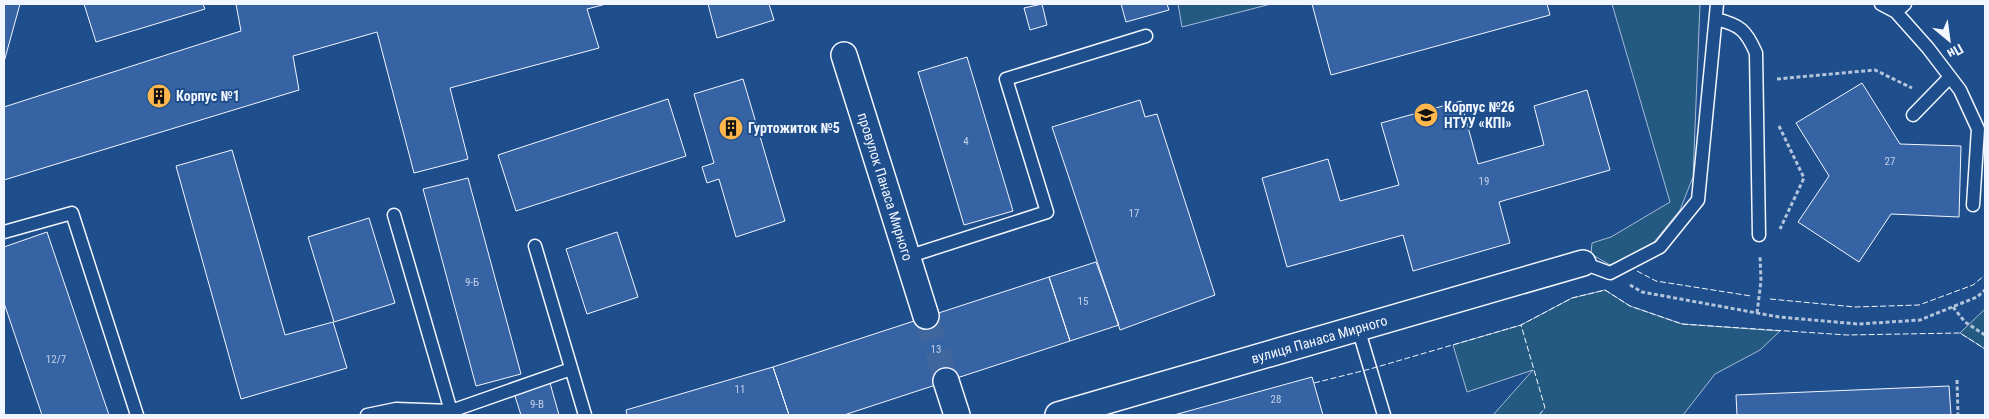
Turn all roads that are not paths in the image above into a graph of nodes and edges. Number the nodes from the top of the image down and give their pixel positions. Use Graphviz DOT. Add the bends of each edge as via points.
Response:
graph roads {
  1 [pos="1717,4"];
  2 [pos="1881,4"];
  3 [pos="1901,8"];
  4 [pos="1716,19"];
  5 [pos="1146,36"];
  6 [pos="844,55"];
  7 [pos="1950,77"];
  8 [pos="1913,115"];
  9 [pos="1973,205"];
  10 [pos="394,215"];
  11 [pos="4,232"];
  12 [pos="1759,235"];
  13 [pos="535,246"];
  14 [pos="907,257"];
  15 [pos="1583,263"];
  16 [pos="926,316"];
  17 [pos="1358,328"];
  18 [pos="571,369"];
  19 [pos="946,382"];
  20 [pos="451,413"];
  21 [pos="137,415"];
  22 [pos="367,415"];
  23 [pos="585,415"];
  24 [pos="957,415"];
  25 [pos="1058,415"];
  26 [pos="1384,415"];
  1 -- 4 [label="lane"];
  2 -- 3 [label="lane"];
  3 -- 7 [label="lane"];
  4 -- 12 [label="lane" via="1732,23 1748,35 1756,53"];
  4 -- 15 [label="lane" via="1698,200 1660,247 1610,273"];
  5 -- 14 [label="lane" via="1006,79 1048,212"];
  6 -- 14 [label="street, провулок Панаса Мирного"];
  7 -- 8 [label="lane"];
  7 -- 9 [label="lane" via="1960,90 1978,129"];
  10 -- 20 [label="lane"];
  11 -- 21 [label="lane" via="72,213"];
  13 -- 18 [label="lane"];
  14 -- 16 [label="street, провулок Панаса Мирного"];
  15 -- 17 [label="street, вулиця Панаса Мирного"];
  17 -- 25 [label="street, вулиця Панаса Мирного"];
  17 -- 26 [label="lane"];
  18 -- 20 [label="lane"];
  18 -- 23 [label="lane"];
  19 -- 24 [label="street"];
  20 -- 22 [label="lane" via="396,409"];
}
